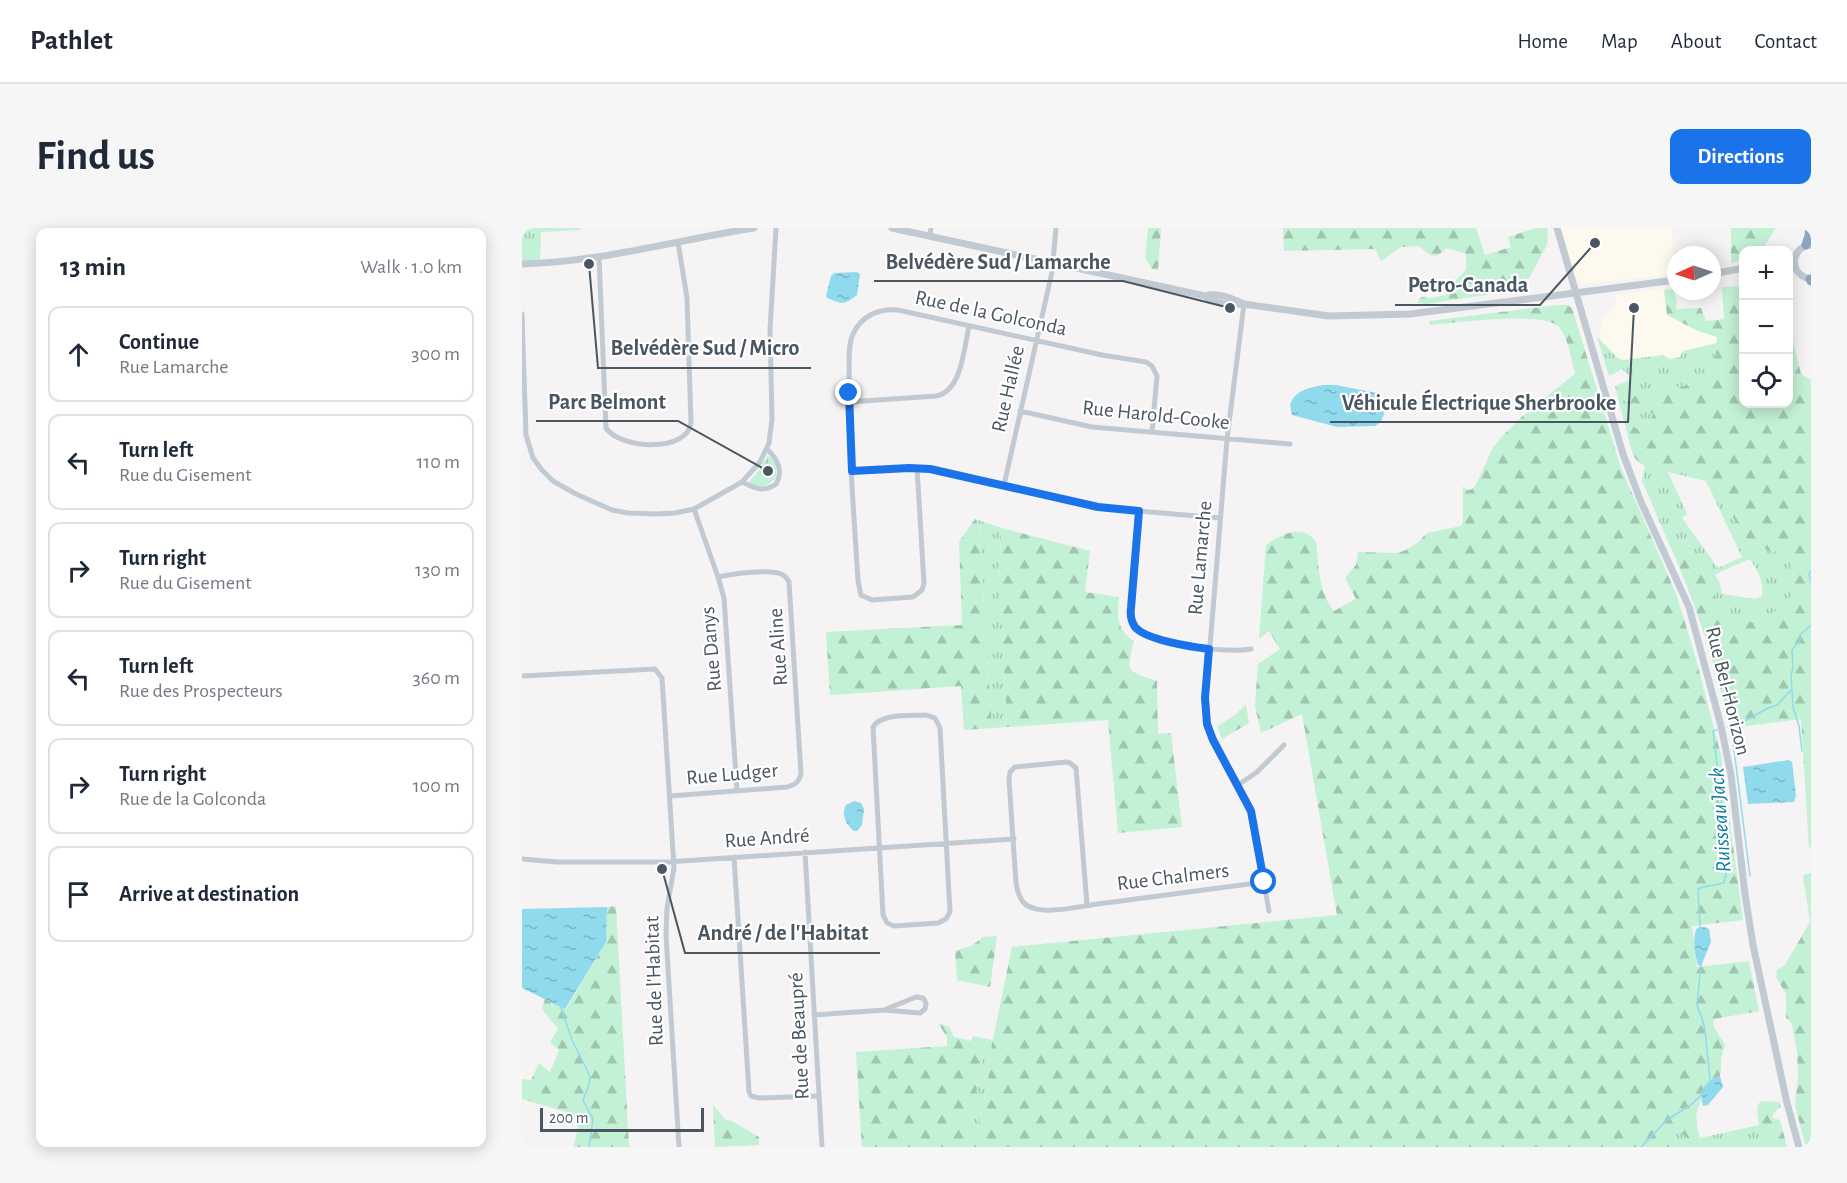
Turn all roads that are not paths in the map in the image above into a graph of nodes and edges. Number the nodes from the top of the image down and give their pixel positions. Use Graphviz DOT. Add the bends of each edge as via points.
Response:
graph roads {
  1 [pos="754,228"];
  2 [pos="776,228"];
  3 [pos="892,228"];
  4 [pos="1056,228"];
  5 [pos="1557,228"];
  6 [pos="1810,228"];
  7 [pos="735,230"];
  8 [pos="930,232"];
  9 [pos="678,242"];
  10 [pos="1809,245"];
  11 [pos="1793,256"];
  12 [pos="599,257"];
  13 [pos="1053,262"];
  14 [pos="522,264"];
  15 [pos="1793,271"];
  16 [pos="1739,272"];
  17 [pos="1721,274"];
  18 [pos="1810,280"];
  19 [pos="1667,281"];
  20 [pos="1575,293"];
  21 [pos="1244,304"];
  22 [pos="522,314"];
  23 [pos="969,326"];
  24 [pos="1036,340"];
  25 [pos="849,402"];
  26 [pos="1020,411"];
  27 [pos="1152,432"];
  28 [pos="1227,438"];
  29 [pos="1290,444"];
  30 [pos="767,449"];
  31 [pos="917,468"];
  32 [pos="852,471"];
  33 [pos="742,482"];
  34 [pos="1004,485"];
  35 [pos="694,509"];
  36 [pos="1139,511"];
  37 [pos="1220,518"];
  38 [pos="718,577"];
  39 [pos="1209,649"];
  40 [pos="1251,649"];
  41 [pos="522,676"];
  42 [pos="1284,745"];
  43 [pos="796,783"];
  44 [pos="1238,784"];
  45 [pos="738,791"];
  46 [pos="670,796"];
  47 [pos="1014,839"];
  48 [pos="947,843"];
  49 [pos="879,848"];
  50 [pos="805,852"];
  51 [pos="734,857"];
  52 [pos="522,859"];
  53 [pos="674,861"];
  54 [pos="1264,882"];
  55 [pos="1088,905"];
  56 [pos="1269,911"];
  57 [pos="884,1011"];
  58 [pos="814,1016"];
  59 [pos="819,1095"];
  60 [pos="679,1147"];
  61 [pos="822,1147"];
  62 [pos="1799,1147"];
  1 -- 7 [label="street"];
  2 -- 30 [label="street" via="770,330 772,430"];
  3 -- 8 [label="street"];
  4 -- 13 [label="street, Rue Hallée"];
  5 -- 20 [label="street, Rue Bel-Horizon"];
  6 -- 10 [label="highway"];
  7 -- 9 [label="street"];
  8 -- 13 [label="street"];
  9 -- 12 [label="street"];
  9 -- 12 [label="street" via="687,298 692,423 687,434 663,444 627,441 606,428"];
  10 -- 11 [label="street"];
  12 -- 14 [label="street"];
  13 -- 21 [label="street" via="1231,305"];
  13 -- 24 [label="street, Rue Hallée"];
  15 -- 18 [label="street"];
  16 -- 17 [label="street"];
  19 -- 20 [label="street"];
  20 -- 21 [label="street" via="1426,313 1369,316 1322,315"];
  20 -- 62 [label="street, Rue Bel-Horizon" via="1632,481 1689,607 1721,726 1753,945"];
  21 -- 28 [label="street, Rue Lamarche"];
  22 -- 35 [label="street" via="526,435 532,458 542,471 576,494 612,510 656,514"];
  23 -- 24 [label="street, Rue de la Golconda"];
  23 -- 25 [label="street" via="957,378 945,394"];
  23 -- 25 [label="street, Rue de la Golconda" via="898,310 880,310 869,315 851,339"];
  24 -- 26 [label="street, Rue Hallée"];
  24 -- 27 [label="street, Rue de la Golconda" via="1152,366 1157,376"];
  25 -- 32 [label="street, Rue de la Golconda"];
  26 -- 27 [label="street, Rue Harold-Cooke" via="1084,426"];
  26 -- 34 [label="street, Rue Hallée"];
  27 -- 28 [label="street, Rue Harold-Cooke"];
  28 -- 29 [label="street, Rue Harold-Cooke"];
  28 -- 37 [label="street, Rue Lamarche"];
  30 -- 33 [label="street"];
  30 -- 33 [label="street" via="779,467 776,484 760,490"];
  31 -- 32 [label="street"];
  31 -- 32 [label="street, Rue de la Golconda" via="922,590 913,597 872,600 861,595 858,586"];
  31 -- 34 [label="street"];
  33 -- 35 [label="street"];
  34 -- 36 [label="street" via="1098,507"];
  35 -- 38 [label="street, Rue Danys"];
  36 -- 37 [label="street"];
  36 -- 39 [label="street" via="1133,624 1146,634"];
  37 -- 39 [label="street, Rue Lamarche"];
  38 -- 43 [label="street, Rue Aline" via="771,572 786,576 789,582 802,768"];
  38 -- 45 [label="street, Rue Danys" via="725,612"];
  39 -- 40 [label="street"];
  39 -- 44 [label="street, Rue Lamarche" via="1206,715 1213,740"];
  41 -- 46 [label="street, Rue de l'Habitat" via="659,671 663,678"];
  42 -- 44 [label="street" via="1257,772"];
  43 -- 45 [label="street, Rue Ludger"];
  44 -- 54 [label="street, Rue Lamarche" via="1253,820"];
  45 -- 46 [label="street, Rue Ludger"];
  46 -- 53 [label="street, Rue de l'Habitat"];
  47 -- 48 [label="street, Rue André"];
  47 -- 55 [label="street, Rue Chalmers" via="1017,890 1023,902 1038,909"];
  47 -- 55 [label="street, Rue Chalmers" via="1009,780 1012,769 1066,762 1073,765 1078,771"];
  48 -- 49 [label="street, Rue André"];
  48 -- 49 [label="street" via="950,912 938,923 894,926 887,922 883,915"];
  48 -- 49 [label="street" via="938,722 926,715 884,718 874,723 872,733"];
  49 -- 50 [label="street, Rue André"];
  50 -- 51 [label="street, Rue André"];
  50 -- 58 [label="street, Rue de Beaupré"];
  51 -- 53 [label="street, Rue André"];
  51 -- 59 [label="street" via="749,1092 759,1098"];
  52 -- 53 [label="street, Rue André"];
  53 -- 60 [label="street, Rue de l'Habitat" via="666,922"];
  54 -- 55 [label="street, Rue Chalmers"];
  54 -- 56 [label="street, Rue Lamarche"];
  57 -- 57 [label="street" via="920,1013 926,1003 916,996"];
  57 -- 58 [label="street"];
  58 -- 59 [label="street, Rue de Beaupré"];
  59 -- 61 [label="street, Rue de Beaupré"];
}
